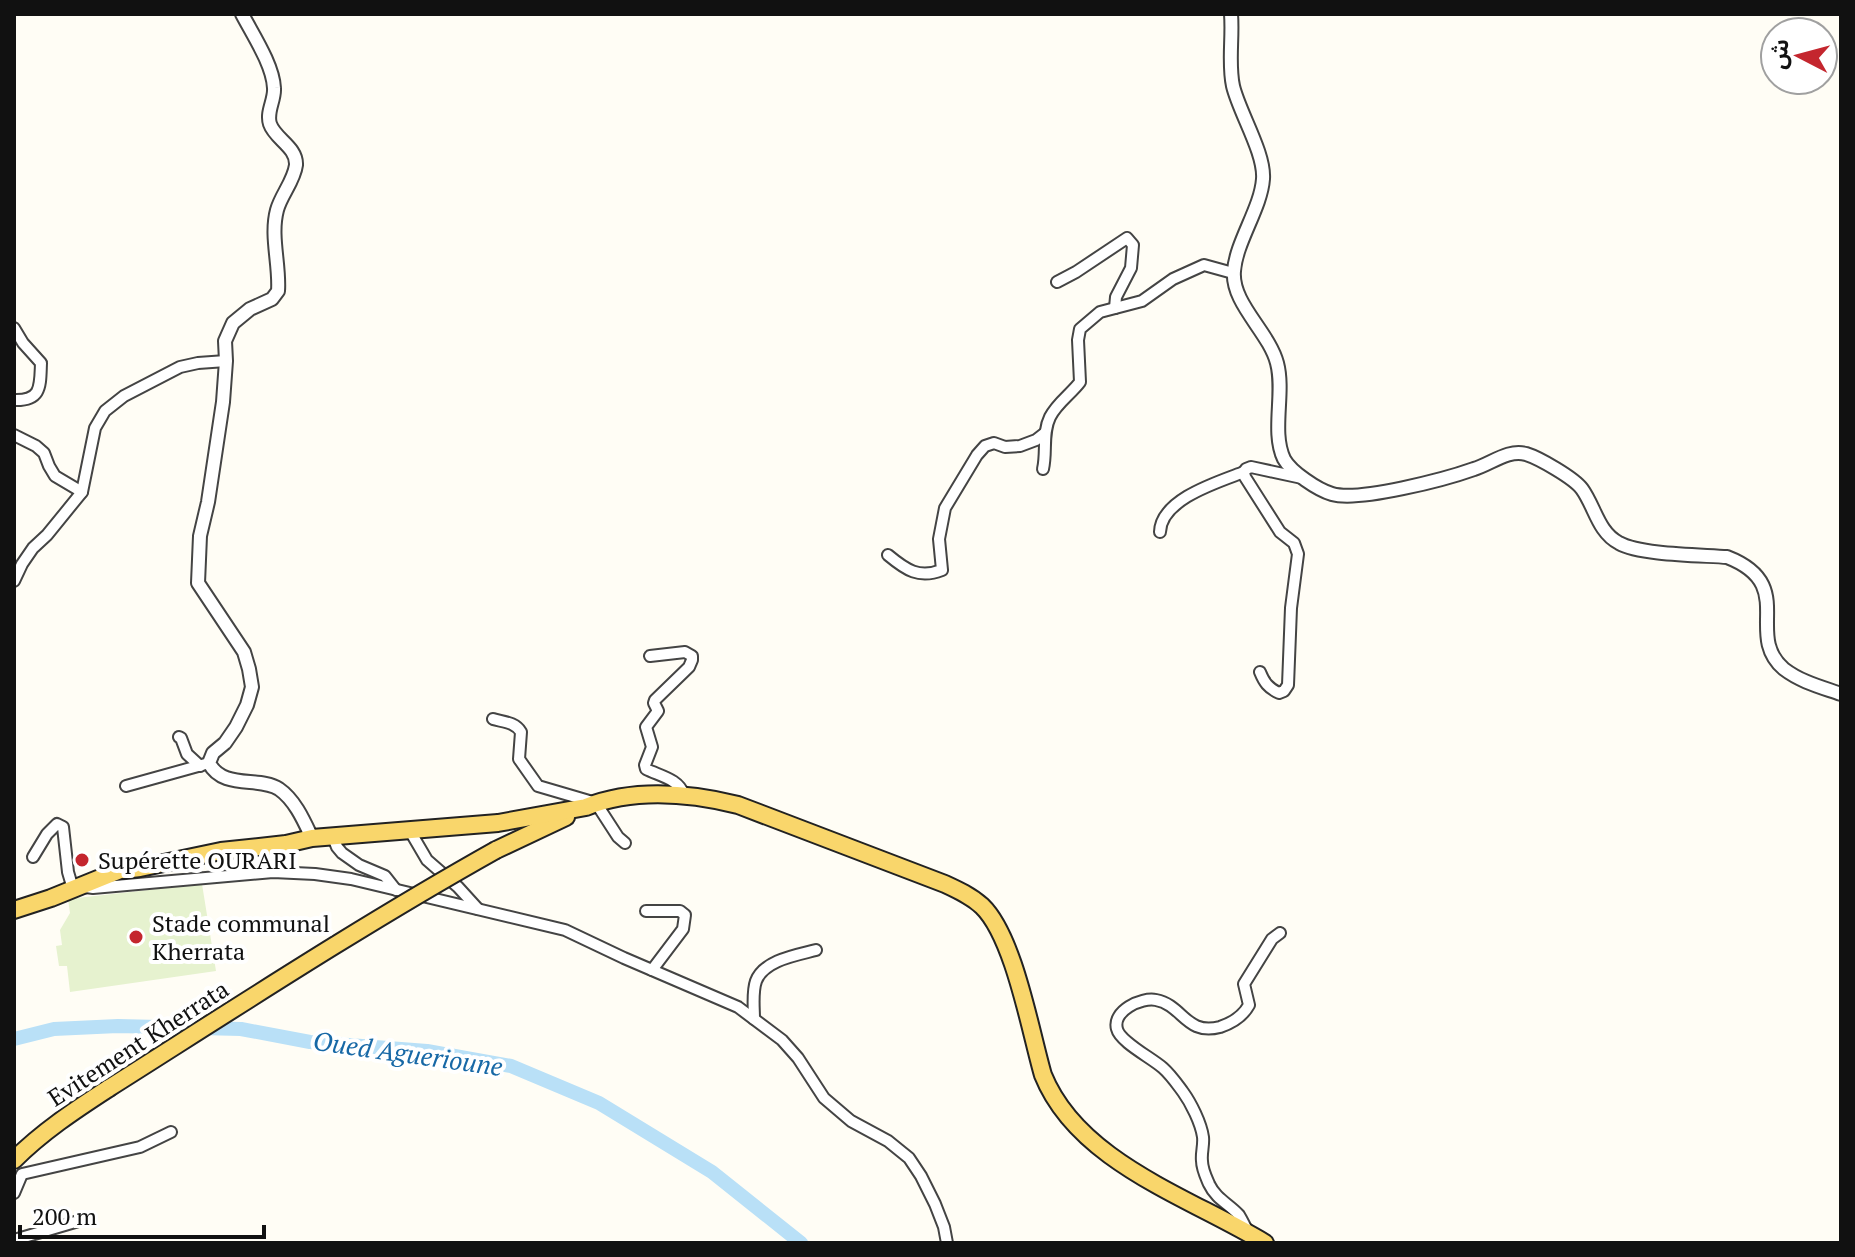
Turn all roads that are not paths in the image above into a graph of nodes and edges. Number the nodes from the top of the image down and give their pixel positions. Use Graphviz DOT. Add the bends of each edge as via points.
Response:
graph roads {
  1 [pos="242,14"];
  2 [pos="1231,14"];
  3 [pos="1233,273"];
  4 [pos="1057,282"];
  5 [pos="1115,308"];
  6 [pos="14,328"];
  7 [pos="226,361"];
  8 [pos="14,400"];
  9 [pos="1045,433"];
  10 [pos="14,435"];
  11 [pos="1043,469"];
  12 [pos="1244,472"];
  13 [pos="1304,478"];
  14 [pos="82,492"];
  15 [pos="1160,532"];
  16 [pos="888,555"];
  17 [pos="14,581"];
  18 [pos="650,656"];
  19 [pos="1260,672"];
  20 [pos="1841,694"];
  21 [pos="493,719"];
  22 [pos="179,737"];
  23 [pos="205,764"];
  24 [pos="126,786"];
  25 [pos="684,795"];
  26 [pos="591,805"];
  27 [pos="410,831"];
  28 [pos="332,835"];
  29 [pos="312,838"];
  30 [pos="625,843"];
  31 [pos="33,857"];
  32 [pos="76,888"];
  33 [pos="396,890"];
  34 [pos="14,910"];
  35 [pos="480,910"];
  36 [pos="646,911"];
  37 [pos="1280,933"];
  38 [pos="816,950"];
  39 [pos="652,970"];
  40 [pos="754,1019"];
  41 [pos="171,1132"];
  42 [pos="14,1160"];
  43 [pos="14,1193"];
  44 [pos="82,1220"];
  45 [pos="1249,1233"];
  46 [pos="14,1240"];
  47 [pos="947,1243"];
  48 [pos="1265,1243"];
  1 -- 7 [label="street" via="273,77 271,128 296,162 277,209 278,291 233,323 225,341"];
  2 -- 3 [label="street" via="1234,90 1263,178"];
  3 -- 5 [label="street" via="1204,265 1142,301"];
  3 -- 13 [label="street" via="1236,290 1277,361 1279,446 1285,461"];
  4 -- 5 [label="street" via="1127,238 1133,245 1131,268"];
  5 -- 9 [label="street" via="1100,312 1080,329 1080,382 1050,417"];
  6 -- 8 [label="street" via="41,363 38,391 32,398"];
  7 -- 14 [label="street" via="180,367 105,411 95,428"];
  7 -- 23 [label="street" via="198,583 244,652 252,687 236,727"];
  9 -- 11 [label="street"];
  9 -- 16 [label="street" via="1020,446 994,443 977,455 945,508 939,539 942,570 918,573"];
  10 -- 14 [label="street" via="36,446 55,476"];
  12 -- 13 [label="street" via="1251,467"];
  12 -- 15 [label="street" via="1197,490 1165,514"];
  12 -- 19 [label="street" via="1298,554 1288,685 1279,693"];
  13 -- 20 [label="street" via="1332,495 1378,493 1525,454 1580,487 1596,518 1618,543 1636,550 1741,562 1763,585 1769,649 1775,659 1803,681"];
  14 -- 17 [label="street" via="33,548"];
  18 -- 25 [label="street" via="692,656 689,667 655,700 658,711 645,732 652,747 646,769 677,783"];
  21 -- 26 [label="street" via="521,732 519,759 538,786"];
  22 -- 23 [label="street" via="187,754"];
  23 -- 24 [label="street"];
  23 -- 29 [label="street" via="223,777 278,788 291,800"];
  25 -- 26 [label="main road" via="634,795"];
  25 -- 45 [label="main road" via="738,805 975,900 1005,944 1043,1075 1060,1109 1098,1147"];
  26 -- 27 [label="main road" via="498,823"];
  26 -- 30 [label="street"];
  26 -- 42 [label="main road, Evitement Kherrata, bridge" via="496,850 354,933 61,1120"];
  27 -- 28 [label="main road"];
  27 -- 35 [label="street" via="427,860"];
  28 -- 29 [label="main road"];
  28 -- 33 [label="street" via="342,853 385,876"];
  29 -- 32 [label="main road" via="123,870"];
  31 -- 32 [label="street" via="57,824 63,827 68,872"];
  32 -- 33 [label="street" via="273,872 351,879"];
  32 -- 34 [label="main road"];
  33 -- 35 [label="street"];
  35 -- 39 [label="street" via="565,930"];
  36 -- 39 [label="street" via="685,915 683,929"];
  37 -- 45 [label="street" via="1244,984 1249,1005 1227,1025 1198,1028 1154,999 1124,1010 1117,1019 1122,1038 1166,1070 1186,1096 1203,1137 1202,1164 1211,1187"];
  38 -- 40 [label="street" via="763,969 755,982"];
  39 -- 40 [label="street"];
  40 -- 47 [label="street" via="798,1058 824,1098 909,1158 935,1204"];
  41 -- 43 [label="street" via="140,1147 22,1174"];
  44 -- 46 [label="street"];
  45 -- 48 [label="main road"];
}
